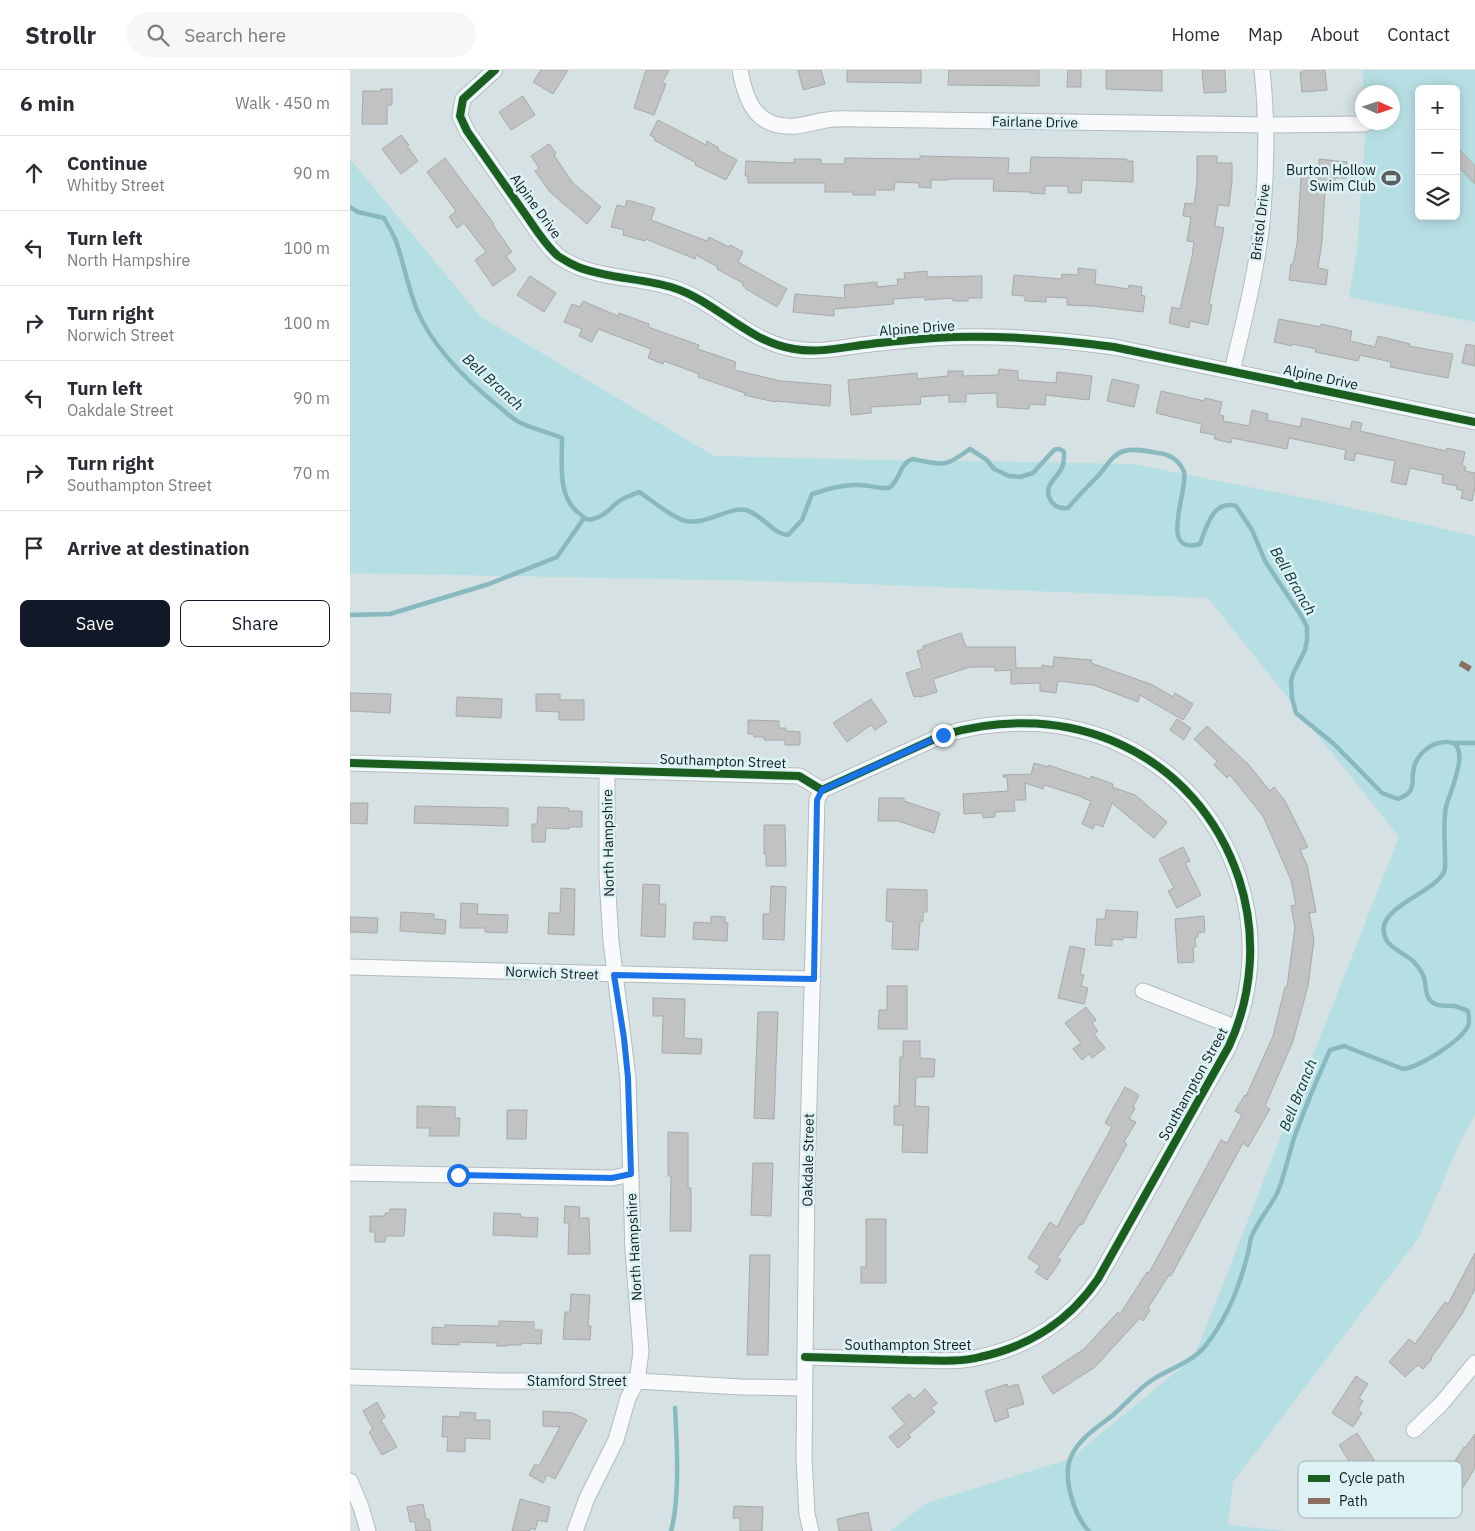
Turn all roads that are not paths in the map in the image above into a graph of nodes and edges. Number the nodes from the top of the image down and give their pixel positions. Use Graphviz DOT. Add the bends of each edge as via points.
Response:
graph roads {
  1 [pos="495,70"];
  2 [pos="740,70"];
  3 [pos="1262,70"];
  4 [pos="1355,124"];
  5 [pos="1266,126"];
  6 [pos="1232,371"];
  7 [pos="1475,422"];
  8 [pos="350,763"];
  9 [pos="607,770"];
  10 [pos="822,790"];
  11 [pos="350,967"];
  12 [pos="614,975"];
  13 [pos="814,979"];
  14 [pos="1143,991"];
  15 [pos="1237,1028"];
  16 [pos="350,1173"];
  17 [pos="631,1174"];
  18 [pos="805,1357"];
  19 [pos="1475,1363"];
  20 [pos="350,1377"];
  21 [pos="637,1381"];
  22 [pos="804,1388"];
  23 [pos="1414,1430"];
  24 [pos="350,1481"];
  25 [pos="368,1531"];
  26 [pos="575,1531"];
  27 [pos="811,1531"];
  1 -- 6 [label="street, Alpine Drive" via="467,94 460,104 460,116 467,131 542,238 558,256 570,263 682,291 749,332 780,346 796,349 818,350 933,338 1004,337 1114,347"];
  2 -- 5 [label="street, Fairlane Drive" via="754,112 764,121 780,125 858,119"];
  3 -- 5 [label="street, Bristol Drive"];
  4 -- 5 [label="street, Fairlane Drive"];
  5 -- 6 [label="street, Bristol Drive" via="1260,236"];
  6 -- 7 [label="street, Alpine Drive"];
  8 -- 9 [label="street, Southampton Street"];
  9 -- 10 [label="street, Southampton Street" via="799,776"];
  9 -- 12 [label="street, North Hampshire" via="607,878"];
  10 -- 13 [label="street, Oakdale Street" via="817,800"];
  10 -- 15 [label="street, Southampton Street" via="943,735 985,725 1029,722 1065,726 1100,735 1134,750 1167,772 1193,798 1218,833 1234,866 1246,907 1250,948 1247,987"];
  11 -- 12 [label="street, Norwich Street"];
  12 -- 13 [label="street, Norwich Street"];
  12 -- 17 [label="street, North Hampshire" via="628,1078"];
  13 -- 18 [label="street, Oakdale Street"];
  14 -- 15 [label="street"];
  15 -- 18 [label="street, Southampton Street" via="1098,1279 1080,1303 1057,1324 1039,1336 980,1358"];
  16 -- 17 [label="street" via="612,1178"];
  17 -- 21 [label="street, North Hampshire" via="634,1268 642,1352"];
  18 -- 22 [label="street, Oakdale Street"];
  19 -- 23 [label="street" via="1442,1403"];
  20 -- 21 [label="street, Stamford Street"];
  21 -- 22 [label="street, Stamford Street"];
  21 -- 26 [label="street, North Hampshire" via="628,1398 616,1440 587,1498"];
  22 -- 27 [label="street, Oakdale Street" via="804,1458"];
  24 -- 25 [label="street"];
}
